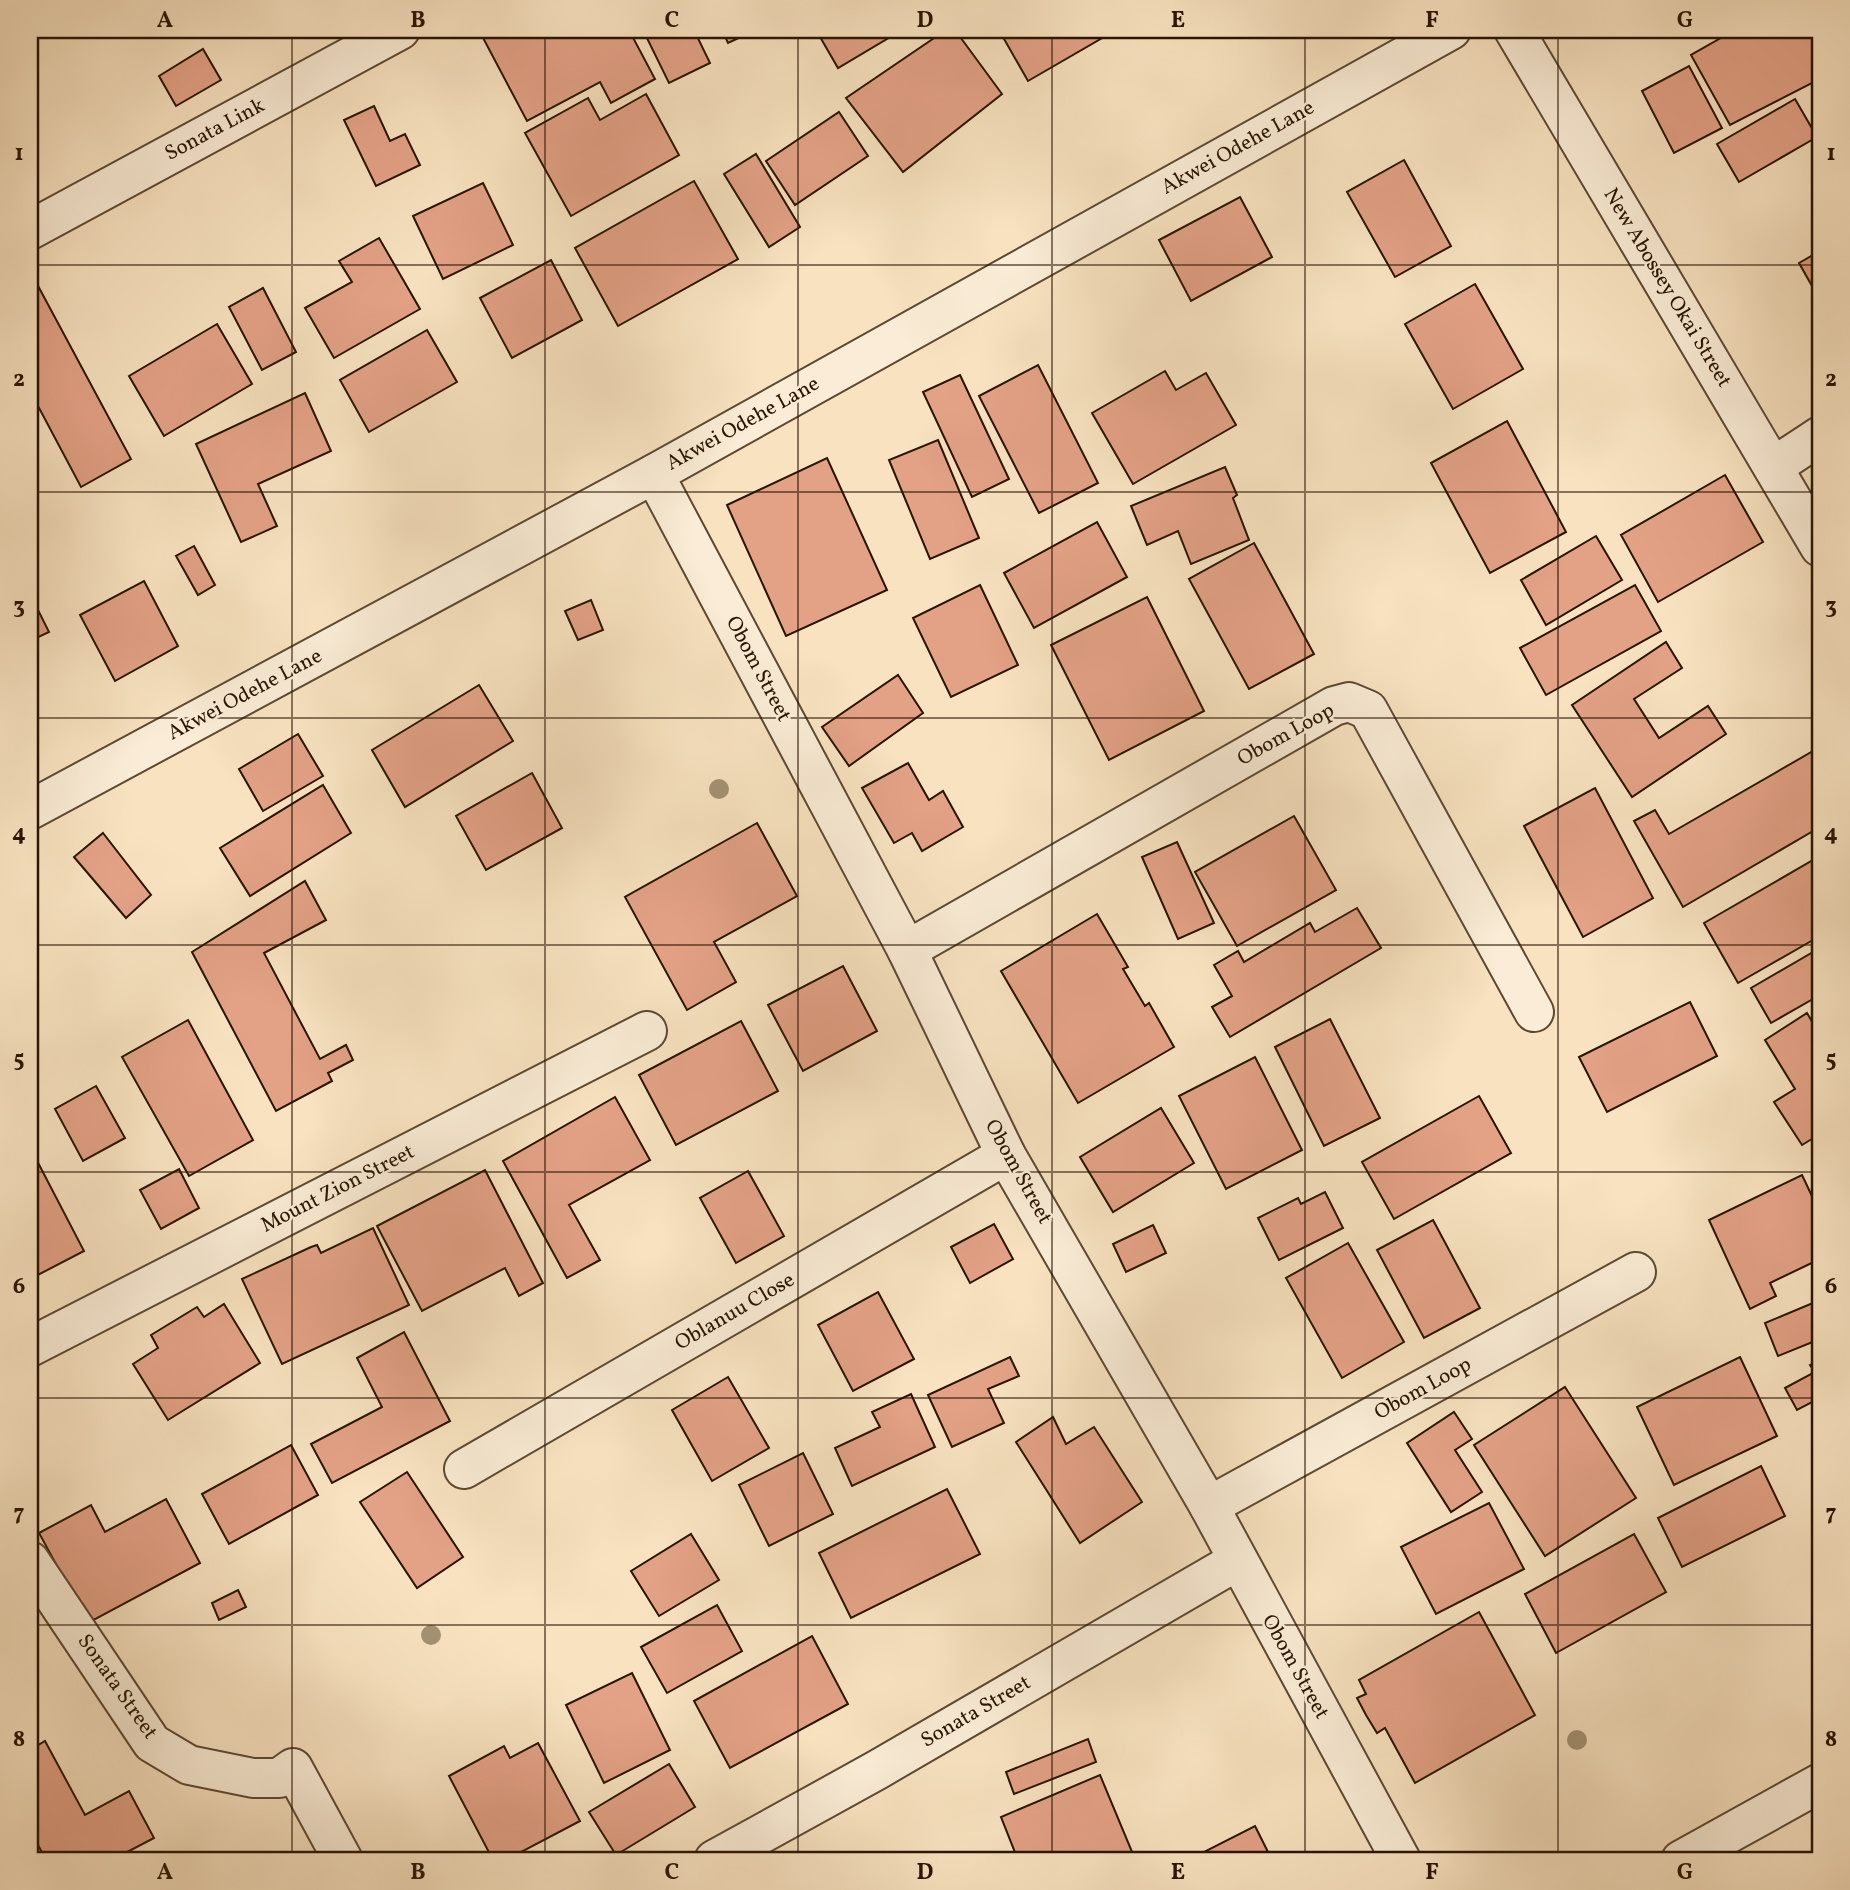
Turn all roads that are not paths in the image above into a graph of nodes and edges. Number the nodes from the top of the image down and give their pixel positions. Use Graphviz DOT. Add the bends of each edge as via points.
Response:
graph roads {
  1 [pos="400,30"];
  2 [pos="1451,30"];
  3 [pos="1514,30"];
  4 [pos="30,230"];
  5 [pos="1820,436"];
  6 [pos="1773,467"];
  7 [pos="654,474"];
  8 [pos="1820,547"];
  9 [pos="30,810"];
  10 [pos="907,950"];
  11 [pos="1534,1012"];
  12 [pos="647,1031"];
  13 [pos="1006,1155"];
  14 [pos="1636,1272"];
  15 [pos="30,1347"];
  16 [pos="464,1469"];
  17 [pos="1209,1506"];
  18 [pos="30,1561"];
  19 [pos="1237,1561"];
  20 [pos="1820,1783"];
  21 [pos="343,1860"];
  22 [pos="714,1860"];
  23 [pos="1401,1860"];
  24 [pos="1681,1860"];
  1 -- 4 [label="street, Sonata Link"];
  2 -- 7 [label="street, Akwei Odehe Lane"];
  3 -- 6 [label="street, New Abossey Okai Street"];
  5 -- 6 [label="street"];
  6 -- 8 [label="street, New Abossey Okai Street"];
  7 -- 9 [label="street, Akwei Odehe Lane"];
  7 -- 10 [label="street, Obom Street"];
  10 -- 11 [label="street, Obom Loop" via="1334,706 1349,702 1368,709"];
  10 -- 13 [label="street, Obom Street"];
  12 -- 15 [label="street, Mount Zion Street"];
  13 -- 16 [label="street, Oblanuu Close"];
  13 -- 17 [label="street, Obom Street"];
  14 -- 17 [label="street, Obom Loop"];
  17 -- 19 [label="street, Obom Street"];
  18 -- 21 [label="street, Sonata Street" via="152,1743 189,1765 253,1778 279,1778 293,1768"];
  19 -- 22 [label="street, Sonata Street"];
  19 -- 23 [label="street, Obom Street"];
  20 -- 24 [label="street"];
}
